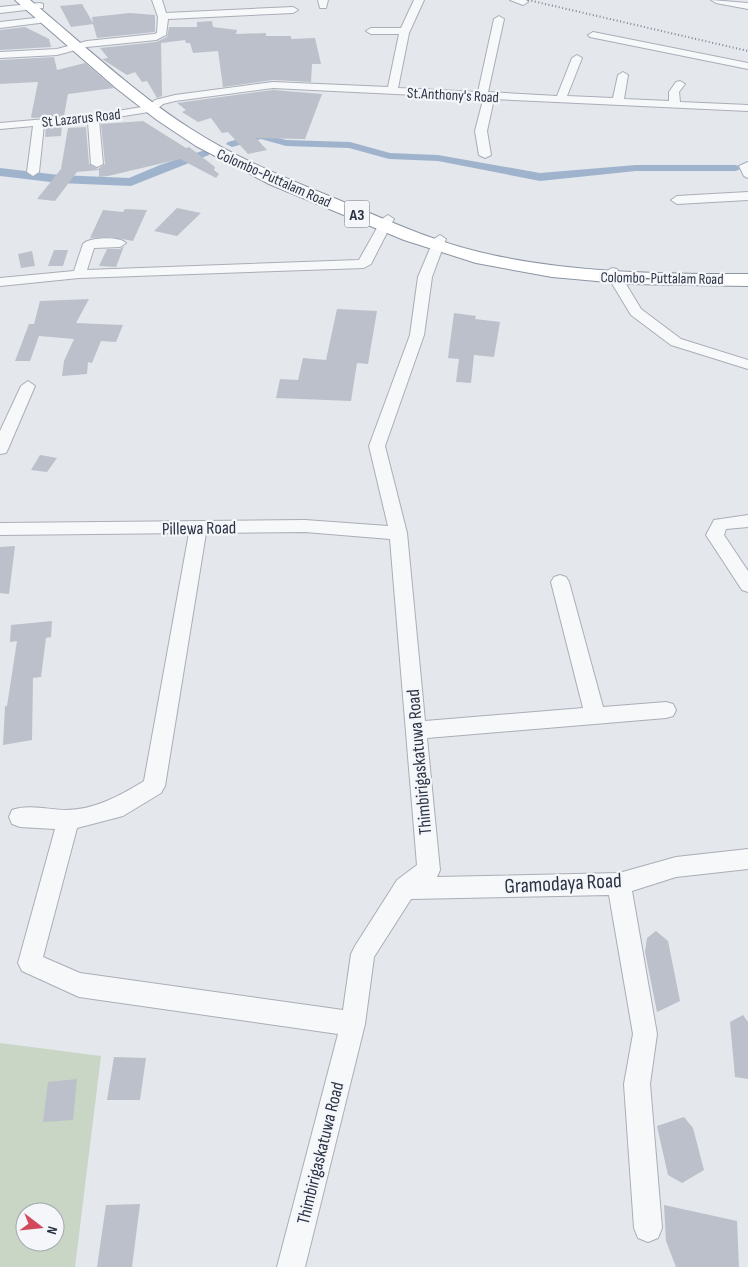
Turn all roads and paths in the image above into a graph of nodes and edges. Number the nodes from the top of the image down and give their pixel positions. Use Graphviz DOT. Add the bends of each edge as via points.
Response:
graph roads {
  1 [pos="157,0"];
  2 [pos="419,0"];
  3 [pos="716,0"];
  4 [pos="748,6"];
  5 [pos="34,7"];
  6 [pos="0,10"];
  7 [pos="293,10"];
  8 [pos="164,16"];
  9 [pos="499,19"];
  10 [pos="0,25"];
  11 [pos="371,31"];
  12 [pos="405,31"];
  13 [pos="593,35"];
  14 [pos="81,46"];
  15 [pos="0,55"];
  16 [pos="577,58"];
  17 [pos="748,66"];
  18 [pos="623,75"];
  19 [pos="680,84"];
  20 [pos="392,92"];
  21 [pos="485,97"];
  22 [pos="560,100"];
  23 [pos="618,102"];
  24 [pos="675,105"];
  25 [pos="155,106"];
  26 [pos="748,108"];
  27 [pos="93,118"];
  28 [pos="39,122"];
  29 [pos="0,126"];
  30 [pos="485,155"];
  31 [pos="97,164"];
  32 [pos="748,165"];
  33 [pos="33,172"];
  34 [pos="748,174"];
  35 [pos="748,196"];
  36 [pos="678,200"];
  37 [pos="386,222"];
  38 [pos="439,242"];
  39 [pos="120,244"];
  40 [pos="79,274"];
  41 [pos="748,274"];
  42 [pos="614,275"];
  43 [pos="748,280"];
  44 [pos="0,282"];
  45 [pos="748,365"];
  46 [pos="28,386"];
  47 [pos="0,449"];
  48 [pos="748,521"];
  49 [pos="198,528"];
  50 [pos="0,529"];
  51 [pos="398,533"];
  52 [pos="560,582"];
  53 [pos="748,585"];
  54 [pos="666,710"];
  55 [pos="595,716"];
  56 [pos="416,730"];
  57 [pos="20,817"];
  58 [pos="68,820"];
  59 [pos="748,858"];
  60 [pos="619,884"];
  61 [pos="405,888"];
  62 [pos="353,1024"];
  63 [pos="648,1228"];
  64 [pos="291,1267"];
  1 -- 8 [label="street"];
  2 -- 12 [label="street"];
  3 -- 4 [label="street"];
  5 -- 6 [label="street"];
  5 -- 10 [label="street"];
  5 -- 14 [label="highway, Colombo-Puttalam Road / A3"];
  7 -- 8 [label="street"];
  8 -- 14 [label="street" via="164,28 156,37"];
  9 -- 21 [label="street"];
  11 -- 12 [label="street"];
  12 -- 20 [label="street"];
  13 -- 17 [label="street"];
  14 -- 15 [label="street" via="44,53"];
  14 -- 25 [label="highway, Colombo-Puttalam Road / A3"];
  16 -- 22 [label="street"];
  18 -- 23 [label="street"];
  19 -- 24 [label="street" via="674,92"];
  20 -- 21 [label="street, St.Anthony's Road"];
  20 -- 25 [label="street, St.Anthony's Road" via="273,85 175,98"];
  21 -- 22 [label="street, St.Anthony's Road"];
  21 -- 30 [label="street" via="481,130"];
  22 -- 23 [label="street, St.Anthony's Road"];
  23 -- 24 [label="street, St.Anthony's Road"];
  24 -- 26 [label="street, St.Anthony's Road"];
  25 -- 27 [label="street, St Lazarus Road"];
  25 -- 37 [label="highway, Colombo-Puttalam Road / A3" via="216,152"];
  27 -- 28 [label="street, St Lazarus Road"];
  27 -- 31 [label="street"];
  28 -- 29 [label="street, St Lazarus Road"];
  28 -- 33 [label="street"];
  32 -- 34 [label="street" via="745,166"];
  35 -- 36 [label="street"];
  37 -- 38 [label="highway, Colombo-Puttalam Road / A3"];
  37 -- 40 [label="street" via="364,264"];
  38 -- 42 [label="highway, Colombo-Puttalam Road / A3" via="520,260"];
  38 -- 51 [label="street, Thimbirigaskatuwa Road" via="425,277 417,335 377,446"];
  39 -- 40 [label="street" via="89,244"];
  40 -- 44 [label="street"];
  41 -- 42 [label="highway, Colombo-Puttalam Road / A3"];
  42 -- 43 [label="highway, Colombo-Puttalam Road / A3"];
  42 -- 45 [label="street" via="636,312 676,342"];
  46 -- 47 [label="street"];
  48 -- 53 [label="street" via="720,524 715,535"];
  49 -- 50 [label="street, Pillewa Road"];
  49 -- 51 [label="street, Pillewa Road" via="305,526"];
  49 -- 58 [label="street" via="154,786 115,809"];
  51 -- 56 [label="street, Thimbirigaskatuwa Road"];
  52 -- 55 [label="street"];
  54 -- 55 [label="street"];
  55 -- 56 [label="street"];
  56 -- 61 [label="street, Thimbirigaskatuwa Road" via="429,870"];
  57 -- 58 [label="street"];
  58 -- 62 [label="street" via="30,963 79,985"];
  59 -- 60 [label="street, Gramodaya Road" via="676,867"];
  60 -- 61 [label="street, Gramodaya Road"];
  60 -- 63 [label="street" via="645,1034 637,1084"];
  61 -- 62 [label="street, Thimbirigaskatuwa Road" via="363,954"];
  62 -- 64 [label="street, Thimbirigaskatuwa Road"];
}
